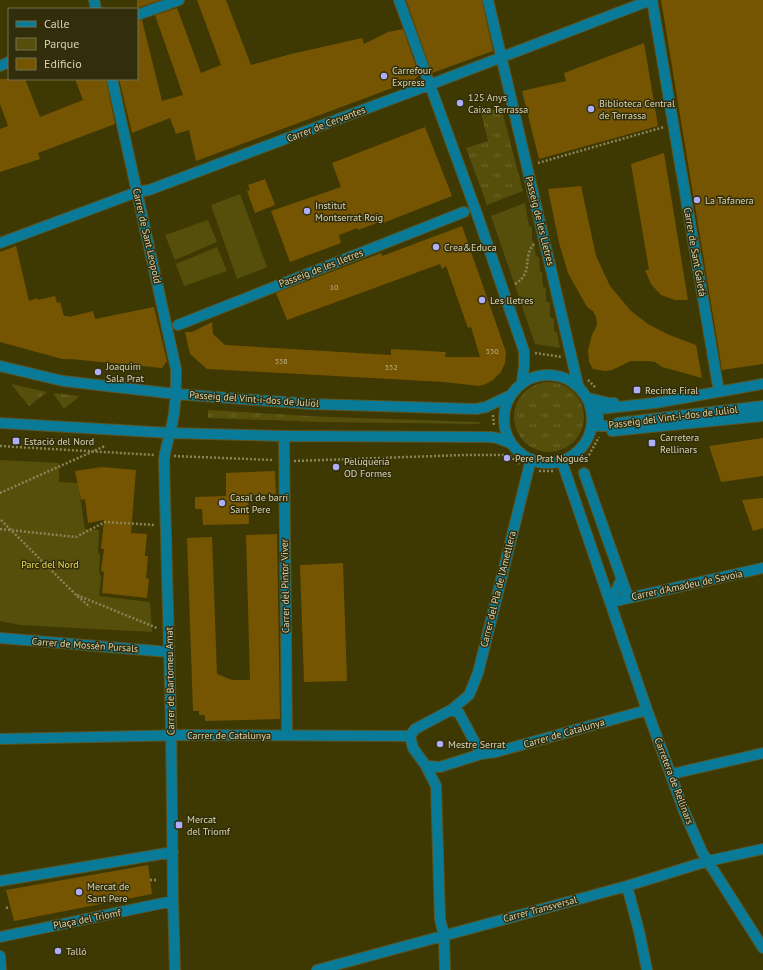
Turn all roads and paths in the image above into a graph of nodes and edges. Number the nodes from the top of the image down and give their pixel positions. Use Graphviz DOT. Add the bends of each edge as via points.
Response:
graph roads {
  1 [pos="178,0"];
  2 [pos="399,0"];
  3 [pos="488,0"];
  4 [pos="651,0"];
  5 [pos="138,15"];
  6 [pos="501,57"];
  7 [pos="112,80"];
  8 [pos="429,85"];
  9 [pos="666,126"];
  10 [pos="534,164"];
  11 [pos="137,192"];
  12 [pos="464,212"];
  13 [pos="0,243"];
  14 [pos="534,244"];
  15 [pos="514,284"];
  16 [pos="178,325"];
  17 [pos="0,366"];
  18 [pos="763,378"];
  19 [pos="522,382"];
  20 [pos="763,384"];
  21 [pos="578,385"];
  22 [pos="718,386"];
  23 [pos="176,394"];
  24 [pos="509,396"];
  25 [pos="588,398"];
  26 [pos="763,406"];
  27 [pos="763,416"];
  28 [pos="0,423"];
  29 [pos="591,431"];
  30 [pos="170,433"];
  31 [pos="284,436"];
  32 [pos="510,443"];
  33 [pos="105,446"];
  34 [pos="531,459"];
  35 [pos="562,462"];
  36 [pos="584,473"];
  37 [pos="0,493"];
  38 [pos="1,520"];
  39 [pos="155,525"];
  40 [pos="0,529"];
  41 [pos="11,530"];
  42 [pos="763,568"];
  43 [pos="621,580"];
  44 [pos="75,594"];
  45 [pos="628,598"];
  46 [pos="611,602"];
  47 [pos="90,607"];
  48 [pos="158,629"];
  49 [pos="0,638"];
  50 [pos="169,652"];
  51 [pos="451,710"];
  52 [pos="648,710"];
  53 [pos="171,735"];
  54 [pos="288,735"];
  55 [pos="410,736"];
  56 [pos="0,739"];
  57 [pos="763,753"];
  58 [pos="481,754"];
  59 [pos="426,766"];
  60 [pos="672,774"];
  61 [pos="763,849"];
  62 [pos="173,852"];
  63 [pos="708,861"];
  64 [pos="150,880"];
  65 [pos="156,880"];
  66 [pos="0,881"];
  67 [pos="627,886"];
  68 [pos="173,901"];
  69 [pos="10,907"];
  70 [pos="6,908"];
  71 [pos="444,936"];
  72 [pos="0,937"];
  73 [pos="763,948"];
  74 [pos="0,956"];
  75 [pos="2,970"];
  76 [pos="175,970"];
  77 [pos="317,970"];
  78 [pos="445,970"];
  79 [pos="647,970"];
  1 -- 5 [label="street"];
  2 -- 8 [label="street"];
  3 -- 6 [label="street, Passeig de les Lletres"];
  4 -- 6 [label="street, Carrer de Cervantes"];
  4 -- 22 [label="street, Carrer de Sant Gaietà"];
  6 -- 8 [label="street, Carrer de Cervantes"];
  6 -- 21 [label="street, Passeig de les Lletres"];
  7 -- 11 [label="street, Carrer de Sant Leopold"];
  8 -- 11 [label="street, Carrer de Cervantes" via="149,190"];
  8 -- 19 [label="street" via="524,351"];
  9 -- 10 [label="path"];
  11 -- 13 [label="street, Carrer de Cervantes"];
  11 -- 23 [label="street, Carrer de Sant Leopold" via="176,369"];
  12 -- 16 [label="street, Passeig de les lletres"];
  14 -- 15 [label="path" via="529,251 526,272"];
  17 -- 23 [label="street, Passeig del Vint-i-dos de Juliol" via="63,381"];
  18 -- 22 [label="street"];
  19 -- 21 [label="street" via="540,375 558,376"];
  19 -- 24 [label="street"];
  20 -- 26 [label="street, Passeig del Vint-i-dos de Juliol" via="655,403 599,409 598,426 618,426 618,422"];
  21 -- 25 [label="street"];
  22 -- 25 [label="street" via="609,403"];
  23 -- 24 [label="street, Passeig del Vint-i-dos de Juliol" via="311,404 476,409"];
  23 -- 30 [label="street, Carrer de Bartomeu Amat"];
  24 -- 32 [label="street" via="504,411 504,427"];
  25 -- 29 [label="street" via="593,416"];
  27 -- 29 [label="street, Passeig del Vint-i-dos de Juliol"];
  28 -- 30 [label="street"];
  29 -- 35 [label="street" via="583,447"];
  30 -- 31 [label="street"];
  30 -- 50 [label="street, Carrer de Bartomeu Amat" via="164,460"];
  31 -- 32 [label="street" via="490,437"];
  31 -- 54 [label="street, Carrer del Pintor Viver"];
  32 -- 34 [label="street"];
  33 -- 37 [label="path"];
  34 -- 35 [label="street"];
  34 -- 51 [label="street, Carrer del Pla de l'Ametllera" via="478,673 469,695"];
  35 -- 46 [label="street, Carretera de Rellinars"];
  36 -- 43 [label="street"];
  38 -- 41 [label="path"];
  39 -- 41 [label="path" via="105,522 76,537"];
  40 -- 41 [label="path"];
  41 -- 44 [label="path"];
  42 -- 45 [label="street, Carrer d'Amadeu de Savoia"];
  43 -- 45 [label="street"];
  43 -- 46 [label="street"];
  44 -- 47 [label="path"];
  44 -- 48 [label="path"];
  45 -- 46 [label="street, Carrer d'Amadeu de Savoia"];
  46 -- 52 [label="street, Carretera de Rellinars"];
  49 -- 50 [label="street, Carrer de Mossèn Pursals"];
  50 -- 53 [label="street, Carrer de Bartomeu Amat"];
  51 -- 55 [label="street, Carrer del Pla de l'Ametllera" via="415,728"];
  51 -- 58 [label="street" via="459,713"];
  52 -- 58 [label="street, Carrer de Catalunya"];
  52 -- 60 [label="street, Carretera de Rellinars"];
  53 -- 54 [label="street, Carrer de Catalunya"];
  53 -- 56 [label="street, Carrer de Catalunya"];
  53 -- 62 [label="street, Carrer de Bartomeu Amat"];
  54 -- 55 [label="street, Carrer de Catalunya"];
  55 -- 59 [label="street" via="413,748"];
  57 -- 60 [label="street"];
  58 -- 59 [label="street, Carrer de Catalunya" via="440,767"];
  59 -- 71 [label="street" via="436,786 440,919"];
  60 -- 63 [label="street, Carretera de Rellinars" via="684,811"];
  61 -- 63 [label="street, Carrer Transversal"];
  62 -- 66 [label="street"];
  62 -- 68 [label="street, Carrer de Bartomeu Amat"];
  63 -- 67 [label="street, Carrer Transversal"];
  63 -- 73 [label="street, Carretera de Rellinars"];
  64 -- 65 [label="path"];
  67 -- 71 [label="street, Carrer Transversal"];
  67 -- 79 [label="street"];
  68 -- 72 [label="street, Plaça del Triomf"];
  68 -- 76 [label="street, Carrer de Bartomeu Amat"];
  69 -- 70 [label="path"];
  71 -- 77 [label="street, Carrer Transversal"];
  71 -- 78 [label="street"];
  74 -- 75 [label="street"];
}
